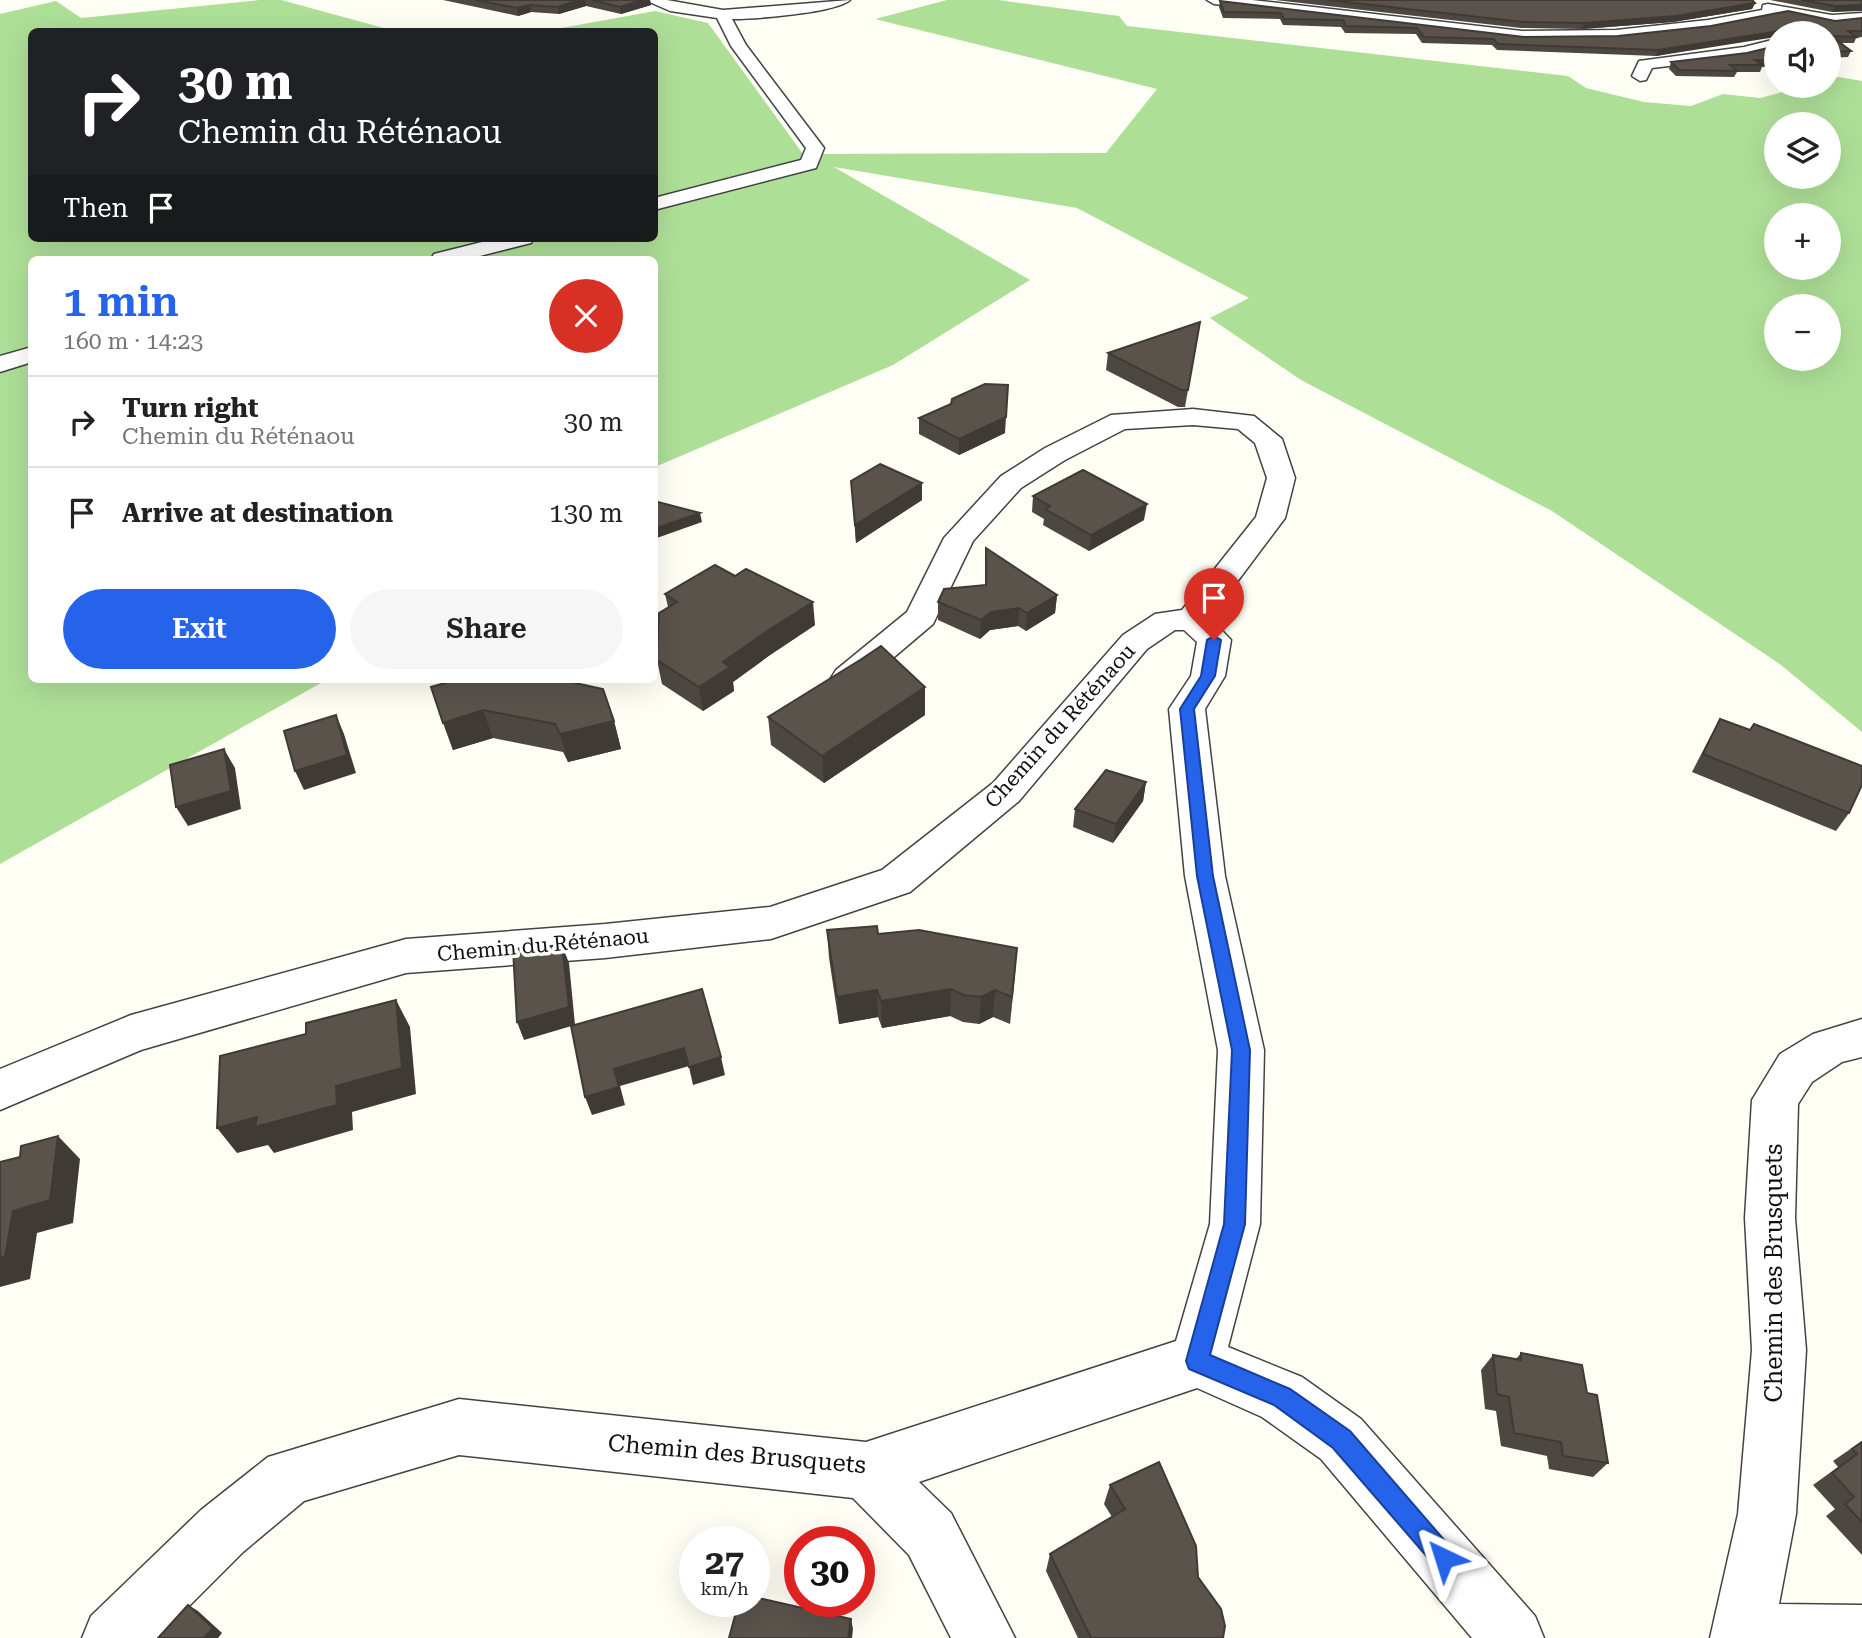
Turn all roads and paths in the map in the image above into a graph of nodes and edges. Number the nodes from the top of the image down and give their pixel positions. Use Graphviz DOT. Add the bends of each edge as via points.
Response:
graph roads {
  1 [pos="652,0"];
  2 [pos="843,0"];
  3 [pos="1214,0"];
  4 [pos="1746,0"];
  5 [pos="794,5"];
  6 [pos="1781,11"];
  7 [pos="723,16"];
  8 [pos="1862,17"];
  9 [pos="1832,20"];
  10 [pos="1764,47"];
  11 [pos="1640,76"];
  12 [pos="658,203"];
  13 [pos="508,242"];
  14 [pos="454,256"];
  15 [pos="28,355"];
  16 [pos="0,364"];
  17 [pos="1192,620"];
  18 [pos="848,678"];
  19 [pos="1862,1038"];
  20 [pos="0,1090"];
  21 [pos="1197,1361"];
  22 [pos="866,1471"];
  23 [pos="1862,1636"];
  24 [pos="113,1638"];
  25 [pos="984,1638"];
  26 [pos="1513,1638"];
  27 [pos="1741,1638"];
  1 -- 7 [label="street" via="687,12"];
  2 -- 5 [label="street"];
  3 -- 6 [label="street" via="1522,36 1616,35"];
  4 -- 6 [label="street"];
  5 -- 7 [label="street"];
  6 -- 9 [label="street"];
  7 -- 12 [label="street" via="739,46 815,148 808,164"];
  8 -- 9 [label="street"];
  10 -- 11 [label="street" via="1645,64"];
  13 -- 14 [label="street"];
  15 -- 16 [label="street"];
  17 -- 18 [label="street" via="1270,519 1281,478 1268,439 1245,422 1193,417 1120,421 1011,482 959,538 921,617"];
  17 -- 20 [label="street, Chemin du Réténaou" via="1167,621 1135,642 1006,792 896,881 771,923 406,956 131,1034"];
  17 -- 21 [label="street" via="1214,640 1208,676 1187,709 1205,876 1241,1050 1235,1224"];
  19 -- 27 [label="street, Chemin des Brusquets" via="1829,1047 1796,1068 1776,1100 1770,1218 1779,1350 1767,1514"];
  21 -- 22 [label="street, Chemin des Brusquets"];
  21 -- 26 [label="street" via="1282,1397 1341,1439"];
  22 -- 24 [label="street, Chemin des Brusquets" via="459,1427 288,1477 222,1531"];
  22 -- 25 [label="street" via="929,1534"];
  23 -- 27 [label="street, Chemin des Brusquets"];
}
